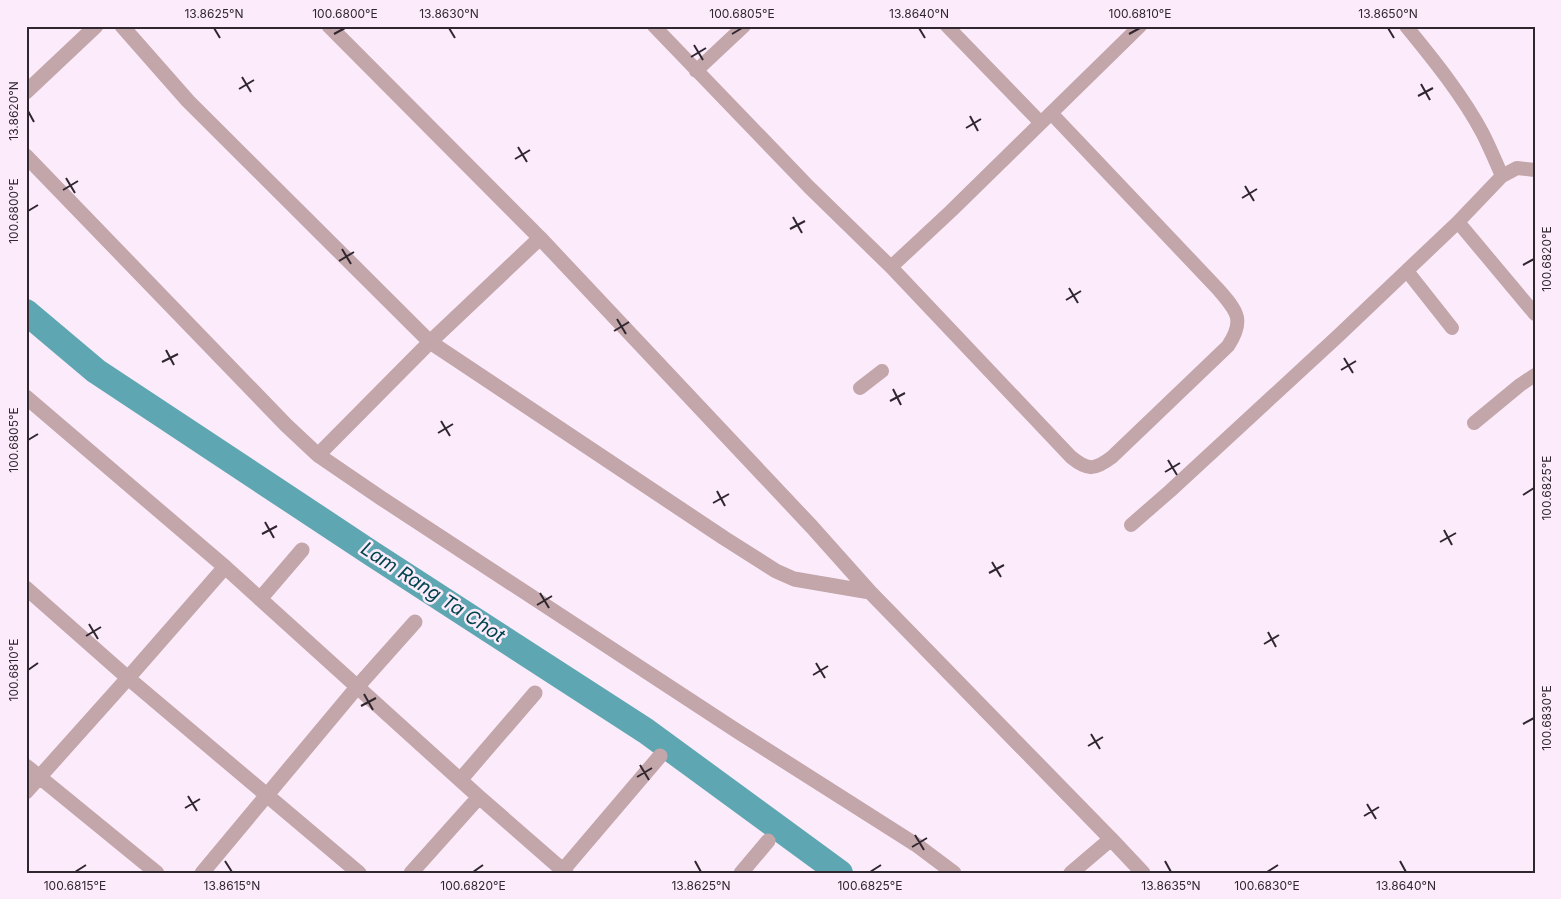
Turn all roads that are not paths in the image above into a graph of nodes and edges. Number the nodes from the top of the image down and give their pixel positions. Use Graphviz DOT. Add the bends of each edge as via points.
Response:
graph roads {
  1 [pos="96,26"];
  2 [pos="122,26"];
  3 [pos="329,26"];
  4 [pos="654,26"];
  5 [pos="744,26"];
  6 [pos="947,26"];
  7 [pos="1140,26"];
  8 [pos="1406,26"];
  9 [pos="696,71"];
  10 [pos="26,92"];
  11 [pos="1051,112"];
  12 [pos="1041,123"];
  13 [pos="26,156"];
  14 [pos="1535,170"];
  15 [pos="1502,176"];
  16 [pos="1458,222"];
  17 [pos="540,238"];
  18 [pos="891,267"];
  19 [pos="1407,271"];
  20 [pos="1535,314"];
  21 [pos="1452,328"];
  22 [pos="430,342"];
  23 [pos="882,370"];
  24 [pos="1535,375"];
  25 [pos="860,388"];
  26 [pos="26,397"];
  27 [pos="1474,423"];
  28 [pos="318,455"];
  29 [pos="1131,525"];
  30 [pos="302,550"];
  31 [pos="225,567"];
  32 [pos="26,588"];
  33 [pos="870,592"];
  34 [pos="260,599"];
  35 [pos="415,622"];
  36 [pos="128,678"];
  37 [pos="358,686"];
  38 [pos="535,693"];
  39 [pos="660,756"];
  40 [pos="26,766"];
  41 [pos="39,777"];
  42 [pos="461,779"];
  43 [pos="26,792"];
  44 [pos="267,795"];
  45 [pos="479,797"];
  46 [pos="1111,839"];
  47 [pos="768,841"];
  48 [pos="564,871"];
  49 [pos="157,873"];
  50 [pos="202,873"];
  51 [pos="359,873"];
  52 [pos="411,873"];
  53 [pos="741,873"];
  54 [pos="954,873"];
  55 [pos="1071,873"];
  56 [pos="1143,873"];
  1 -- 10 [label="street"];
  2 -- 22 [label="street" via="188,101"];
  3 -- 17 [label="street"];
  4 -- 9 [label="lane"];
  5 -- 9 [label="lane"];
  6 -- 12 [label="lane"];
  7 -- 11 [label="lane"];
  8 -- 15 [label="lane" via="1467,108"];
  9 -- 18 [label="lane"];
  11 -- 12 [label="lane"];
  11 -- 18 [label="lane" via="1231,304 1238,324 1228,346 1112,457 1102,464 1082,466 1070,458"];
  12 -- 18 [label="lane"];
  13 -- 28 [label="street"];
  14 -- 15 [label="lane" via="1517,168"];
  15 -- 16 [label="lane"];
  16 -- 19 [label="lane"];
  16 -- 20 [label="lane"];
  17 -- 22 [label="street"];
  17 -- 33 [label="street"];
  19 -- 21 [label="lane"];
  19 -- 29 [label="lane"];
  22 -- 28 [label="street"];
  22 -- 33 [label="street" via="776,572 794,579"];
  23 -- 25 [label="lane"];
  24 -- 27 [label="lane"];
  26 -- 31 [label="street"];
  28 -- 54 [label="street" via="918,846"];
  30 -- 34 [label="street"];
  31 -- 34 [label="street"];
  31 -- 36 [label="street"];
  32 -- 36 [label="street"];
  33 -- 46 [label="street"];
  34 -- 37 [label="street"];
  35 -- 37 [label="street"];
  36 -- 41 [label="street"];
  36 -- 44 [label="street"];
  37 -- 42 [label="street"];
  37 -- 44 [label="street"];
  38 -- 42 [label="street"];
  39 -- 48 [label="street"];
  40 -- 41 [label="street"];
  41 -- 43 [label="street"];
  41 -- 49 [label="street"];
  42 -- 45 [label="street"];
  44 -- 50 [label="street"];
  44 -- 51 [label="street"];
  45 -- 48 [label="street"];
  45 -- 52 [label="street"];
  46 -- 55 [label="street"];
  46 -- 56 [label="street"];
  47 -- 53 [label="street"];
}
